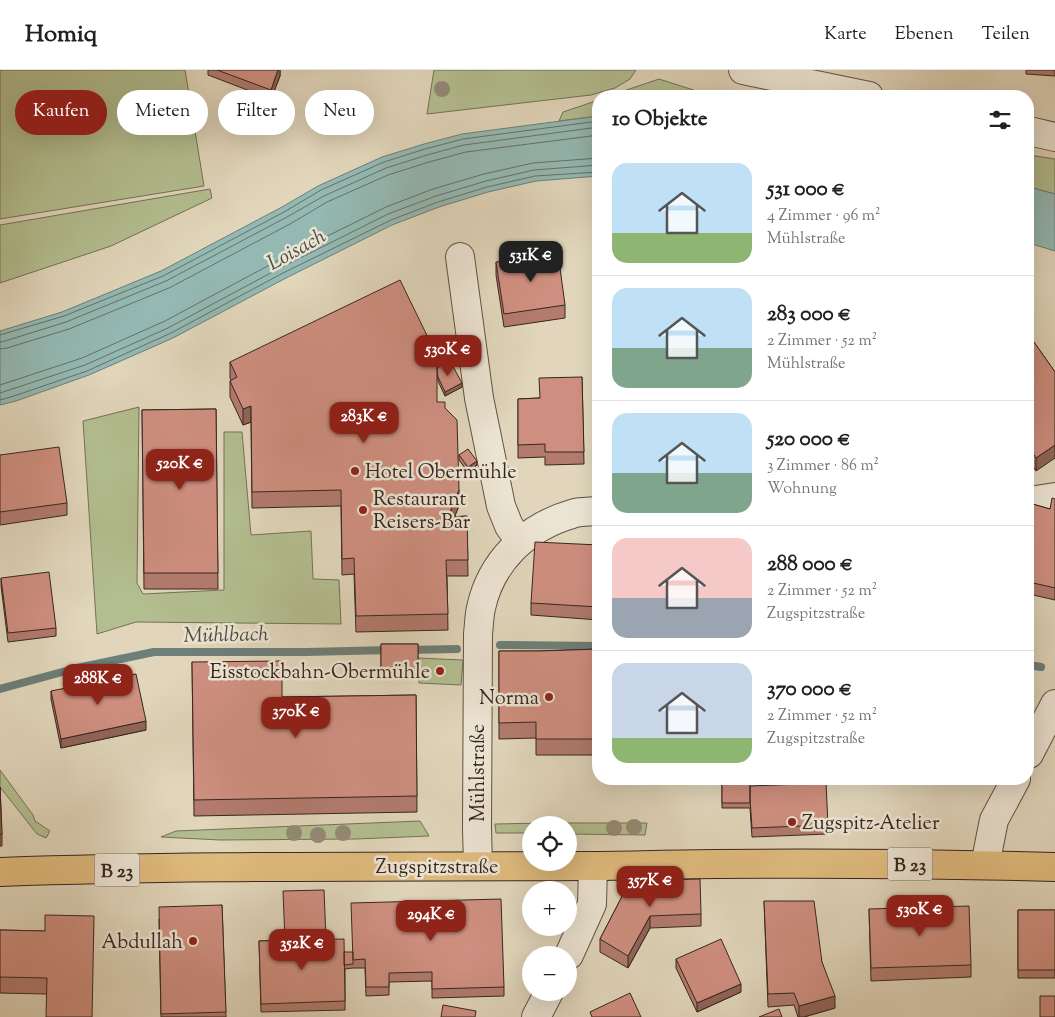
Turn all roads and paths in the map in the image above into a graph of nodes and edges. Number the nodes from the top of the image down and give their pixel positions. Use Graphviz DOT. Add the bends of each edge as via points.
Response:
graph roads {
  1 [pos="743,70"];
  2 [pos="840,90"];
  3 [pos="1034,132"];
  4 [pos="1055,137"];
  5 [pos="460,257"];
  6 [pos="1055,497"];
  7 [pos="1034,500"];
  8 [pos="592,512"];
  9 [pos="520,541"];
  10 [pos="1055,704"];
  11 [pos="1034,744"];
  12 [pos="1013,785"];
  13 [pos="985,865"];
  14 [pos="478,866"];
  15 [pos="593,866"];
  16 [pos="1055,868"];
  17 [pos="0,872"];
  18 [pos="572,946"];
  19 [pos="544,1001"];
  20 [pos="536,1017"];
  1 -- 2 [label="street"];
  3 -- 4 [label="street"];
  5 -- 9 [label="street" via="480,398 500,506"];
  6 -- 7 [label="street"];
  8 -- 9 [label="street, Mühlstraße" via="574,513 545,524"];
  9 -- 14 [label="street, Mühlstraße" via="503,559 489,582 480,608 477,646"];
  10 -- 11 [label="street"];
  12 -- 13 [label="street" via="994,820"];
  13 -- 15 [label="main road, Zugspitzstraße / B 23"];
  13 -- 16 [label="main road, Zugspitzstraße / B 23"];
  14 -- 15 [label="main road, Zugspitzstraße / B 23"];
  14 -- 17 [label="main road, Zugspitzstraße / B 23" via="233,866"];
  15 -- 18 [label="street" via="592,904"];
  19 -- 20 [label="street"];
}
